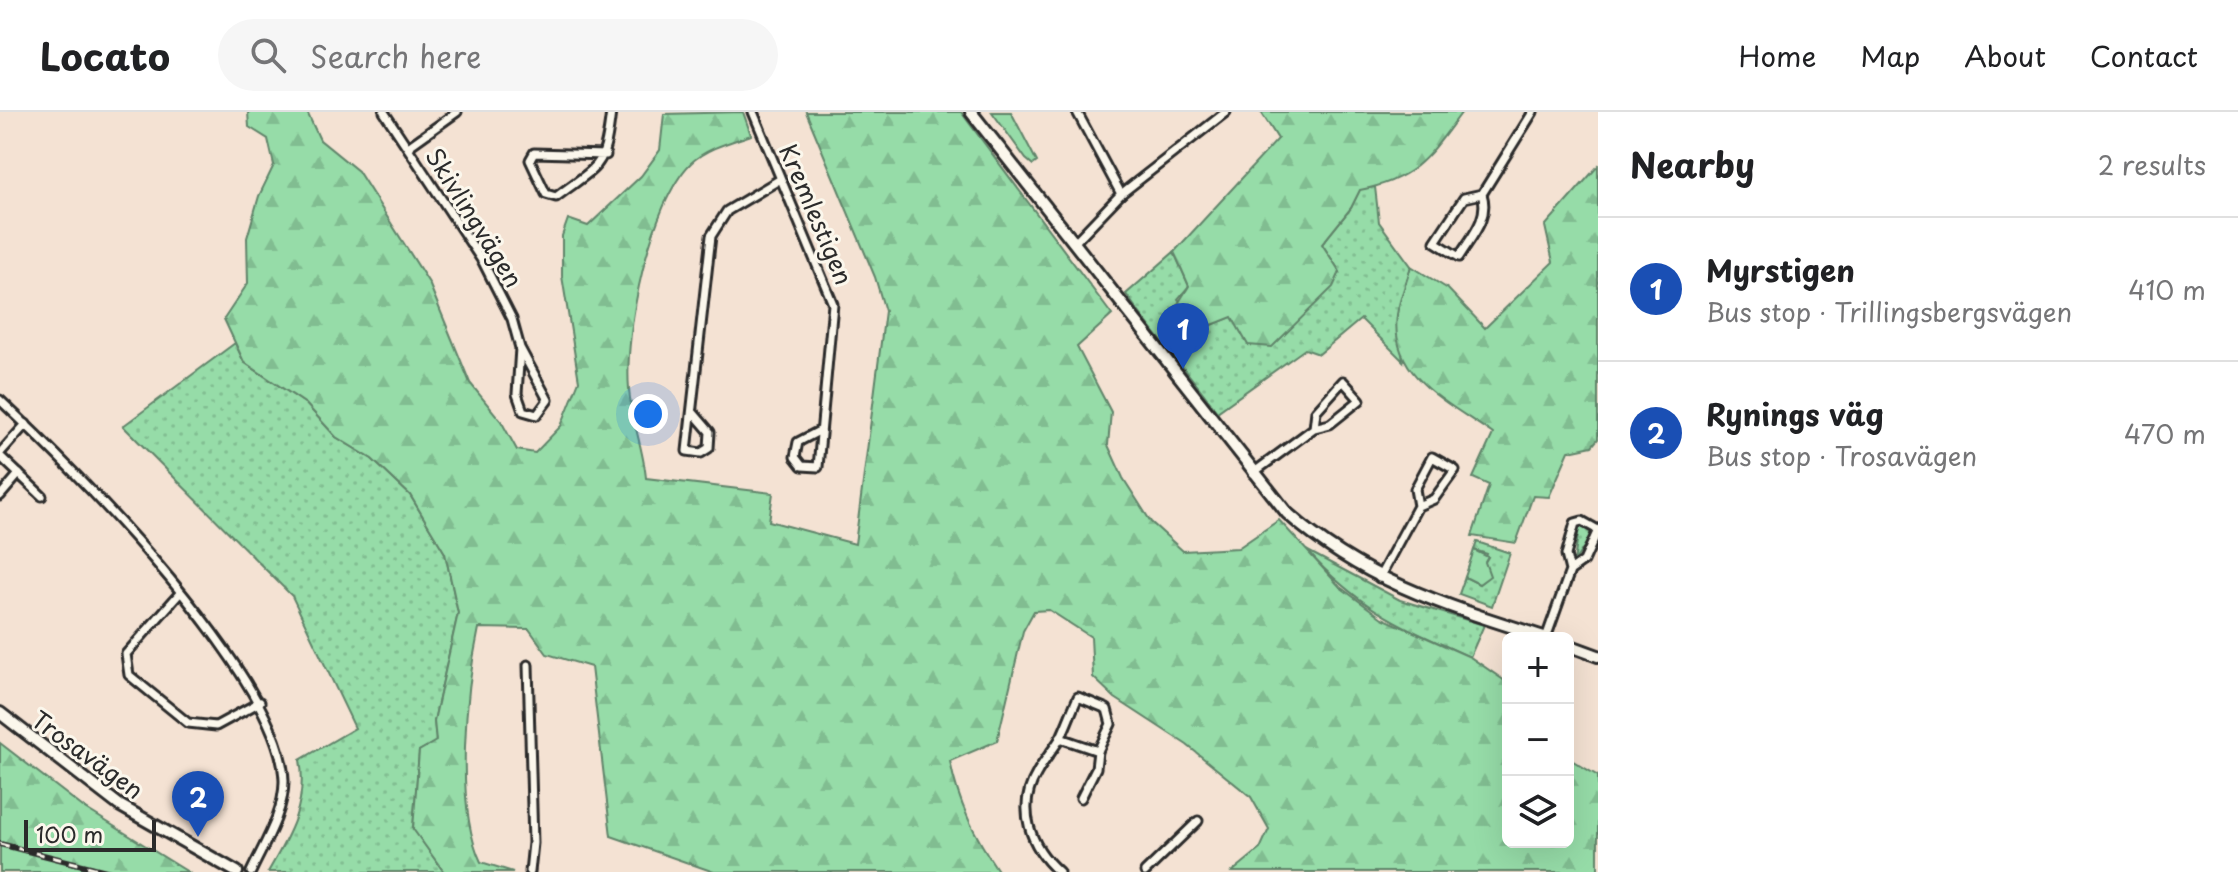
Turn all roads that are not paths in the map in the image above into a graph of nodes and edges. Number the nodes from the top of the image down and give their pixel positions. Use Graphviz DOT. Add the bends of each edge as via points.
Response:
graph roads {
  1 [pos="384,112"];
  2 [pos="457,112"];
  3 [pos="611,112"];
  4 [pos="753,112"];
  5 [pos="971,112"];
  6 [pos="1077,112"];
  7 [pos="1209,112"];
  8 [pos="1226,112"];
  9 [pos="1533,112"];
  10 [pos="1213,121"];
  11 [pos="408,147"];
  12 [pos="606,155"];
  13 [pos="779,180"];
  14 [pos="1121,194"];
  15 [pos="1482,194"];
  16 [pos="1074,243"];
  17 [pos="520,348"];
  18 [pos="0,400"];
  19 [pos="692,411"];
  20 [pos="26,424"];
  21 [pos="1314,428"];
  22 [pos="821,430"];
  23 [pos="0,455"];
  24 [pos="1253,473"];
  25 [pos="19,474"];
  26 [pos="0,496"];
  27 [pos="42,496"];
  28 [pos="1418,506"];
  29 [pos="1570,571"];
  30 [pos="1379,578"];
  31 [pos="180,593"];
  32 [pos="1529,632"];
  33 [pos="1548,632"];
  34 [pos="1574,647"];
  35 [pos="1598,656"];
  36 [pos="528,665"];
  37 [pos="260,702"];
  38 [pos="0,713"];
  39 [pos="1060,738"];
  40 [pos="1098,751"];
  41 [pos="1081,798"];
  42 [pos="1198,821"];
  43 [pos="237,872"];
  44 [pos="251,872"];
  45 [pos="530,872"];
  46 [pos="1059,872"];
  47 [pos="1145,872"];
  1 -- 11 [label="street, Skivlingvägen"];
  2 -- 11 [label="street"];
  3 -- 12 [label="street"];
  4 -- 13 [label="street, Kremlestigen"];
  5 -- 16 [label="street"];
  6 -- 14 [label="street"];
  7 -- 10 [label="street"];
  8 -- 10 [label="street"];
  9 -- 15 [label="street"];
  10 -- 14 [label="street"];
  11 -- 17 [label="street, Skivlingvägen" via="483,262 512,319"];
  12 -- 12 [label="street" via="556,197 546,194 530,160 534,153"];
  13 -- 19 [label="street" via="727,211 711,236"];
  13 -- 22 [label="street, Kremlestigen" via="833,304"];
  14 -- 16 [label="street"];
  15 -- 15 [label="street" via="1483,218 1459,257 1435,242 1464,198"];
  16 -- 24 [label="street"];
  17 -- 17 [label="street, Skivlingvägen" via="548,400 537,415 523,411 517,394"];
  18 -- 20 [label="street"];
  19 -- 19 [label="street" via="710,432 709,448 701,453 687,451"];
  20 -- 23 [label="street"];
  20 -- 31 [label="street"];
  21 -- 21 [label="street" via="1316,411 1343,381 1360,400 1330,424"];
  21 -- 24 [label="street"];
  22 -- 22 [label="street, Kremlestigen" via="818,467 802,466 795,457 798,442"];
  23 -- 25 [label="street"];
  24 -- 30 [label="street" via="1322,545"];
  25 -- 26 [label="street"];
  25 -- 27 [label="street"];
  28 -- 28 [label="street" via="1415,489 1432,457 1455,470 1434,499"];
  28 -- 30 [label="street"];
  29 -- 29 [label="street" via="1566,555 1575,523 1595,525 1598,530 1584,561"];
  29 -- 33 [label="street"];
  30 -- 32 [label="street"];
  31 -- 37 [label="street"];
  31 -- 37 [label="street" via="126,654 129,675 188,723 216,726"];
  34 -- 35 [label="street"];
  36 -- 45 [label="street"];
  37 -- 44 [label="street" via="283,765 284,783 279,811"];
  38 -- 43 [label="street, Trosavägen" via="119,805"];
  39 -- 40 [label="street"];
  39 -- 40 [label="street" via="1078,697 1101,704 1111,724"];
  39 -- 46 [label="street" via="1035,775 1027,798 1033,840"];
  40 -- 41 [label="street"];
  42 -- 47 [label="street"];
}
